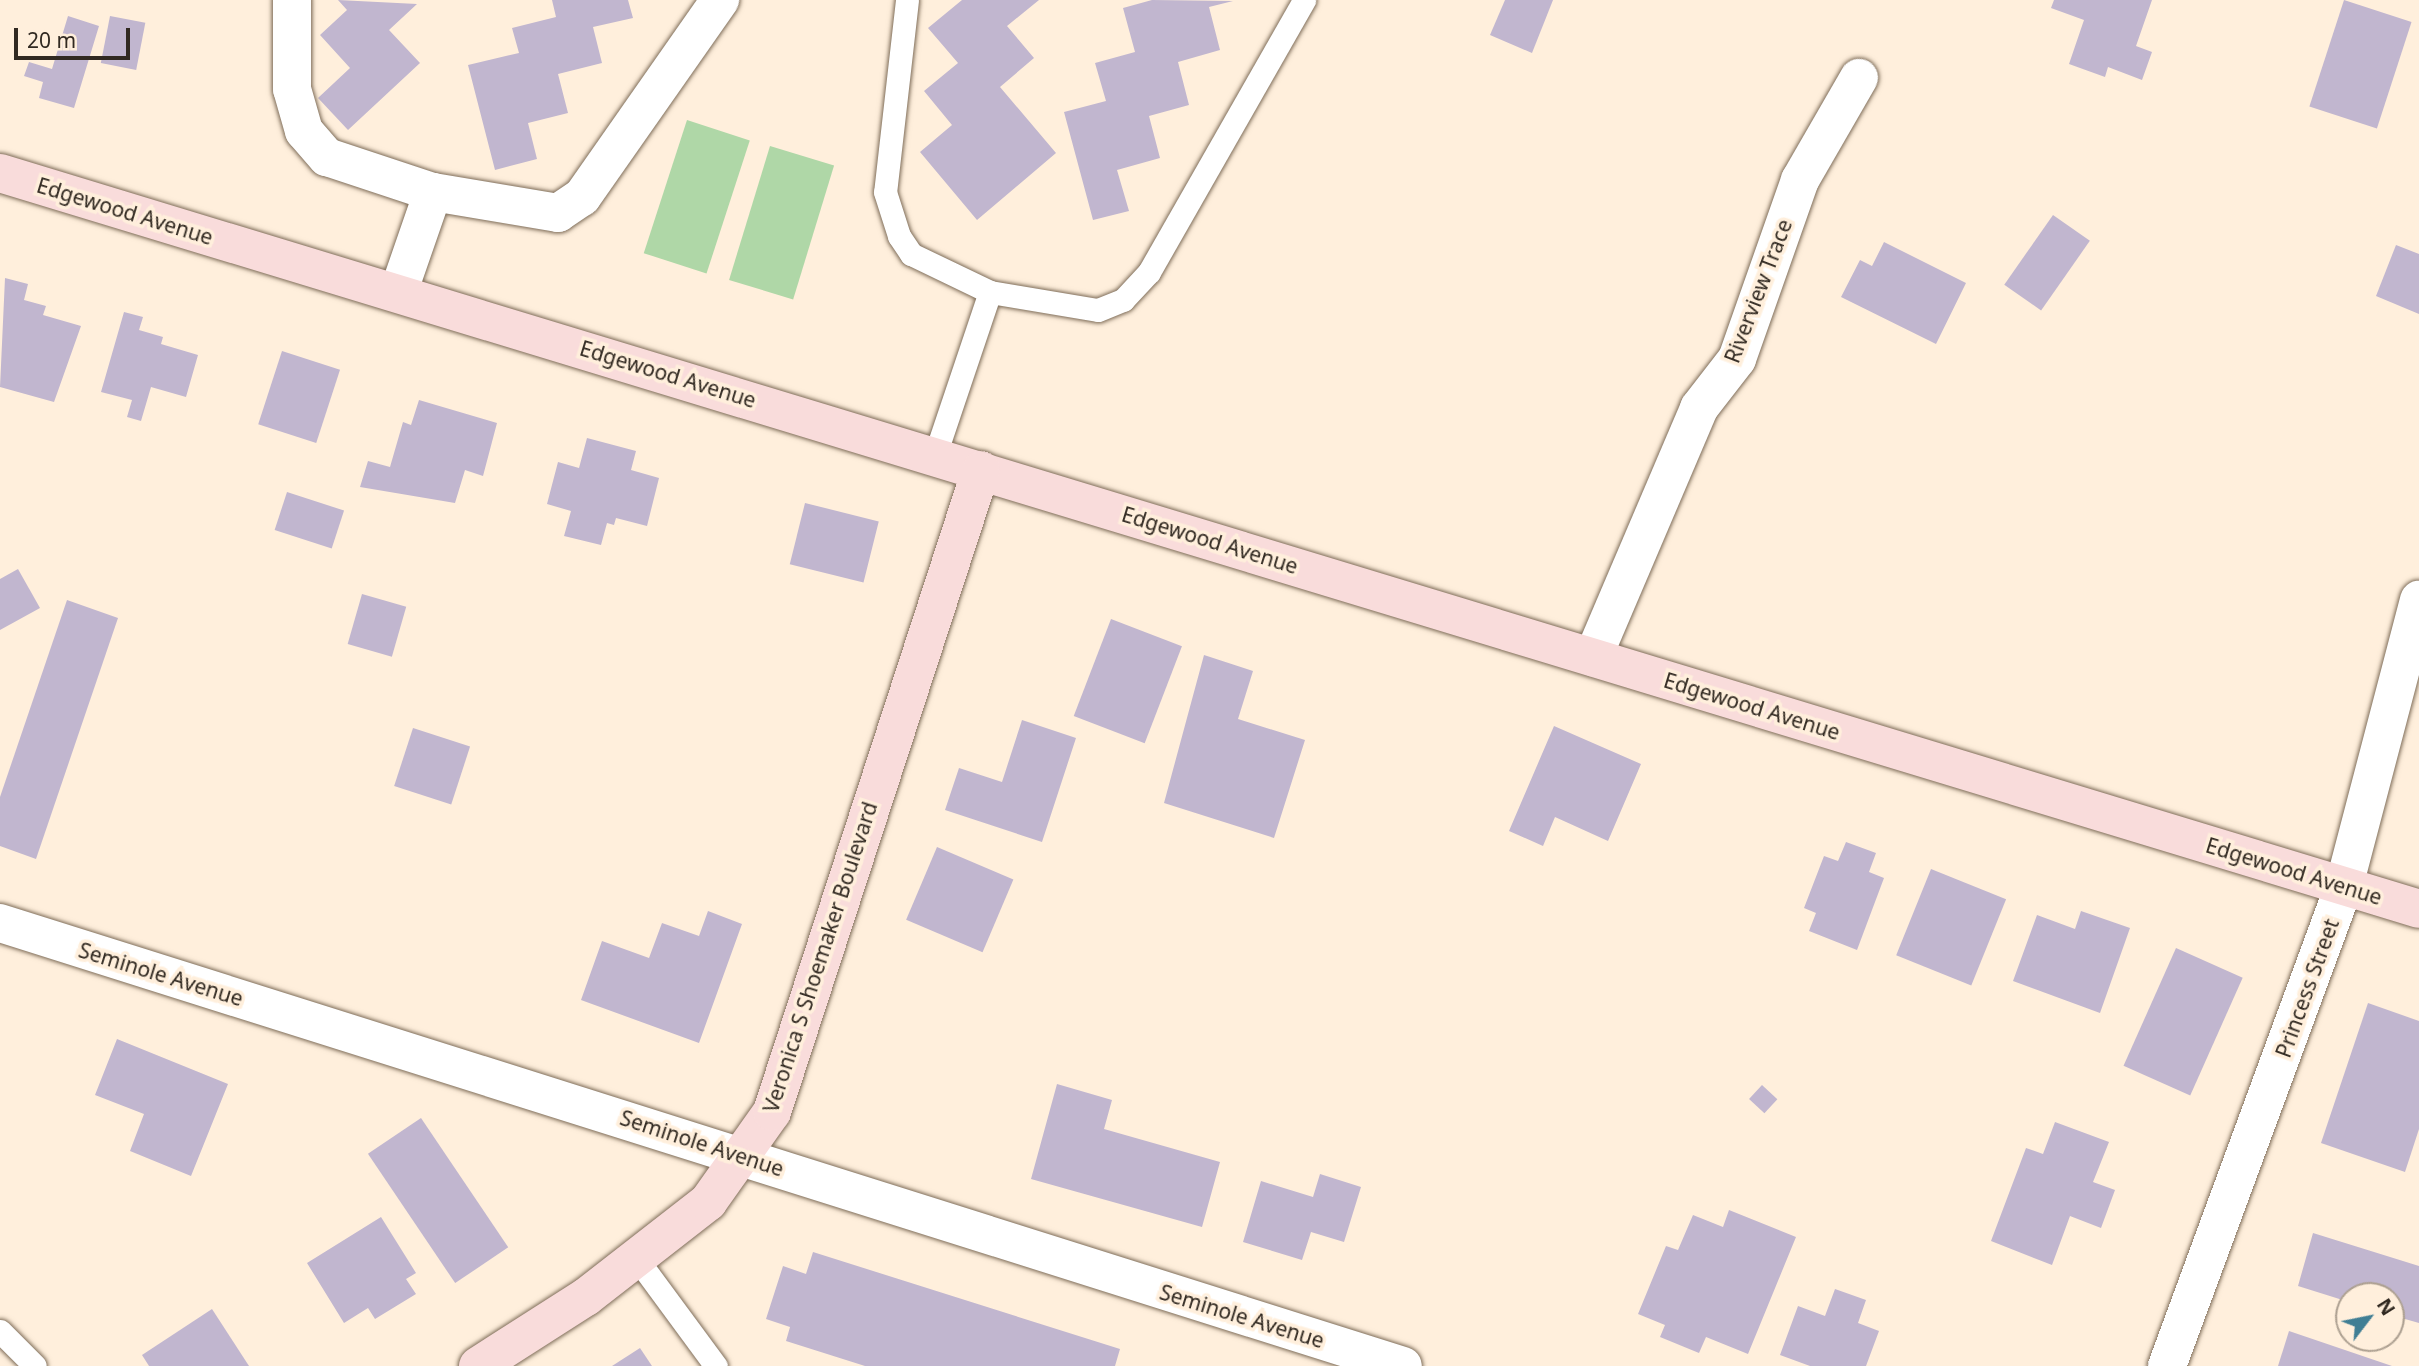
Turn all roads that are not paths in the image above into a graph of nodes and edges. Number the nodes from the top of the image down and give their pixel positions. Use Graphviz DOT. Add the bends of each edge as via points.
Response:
graph roads {
  1 [pos="292,0"];
  2 [pos="720,0"];
  3 [pos="907,0"];
  4 [pos="1304,0"];
  5 [pos="1859,78"];
  6 [pos="0,173"];
  7 [pos="433,192"];
  8 [pos="990,292"];
  9 [pos="398,293"];
  10 [pos="935,455"];
  11 [pos="981,470"];
  12 [pos="2419,600"];
  13 [pos="1593,657"];
  14 [pos="2344,886"];
  15 [pos="2419,909"];
  16 [pos="0,923"];
  17 [pos="738,1156"];
  18 [pos="637,1259"];
  19 [pos="0,1331"];
  20 [pos="1393,1365"];
  21 [pos="35,1366"];
  22 [pos="478,1366"];
  23 [pos="716,1366"];
  24 [pos="2166,1366"];
  1 -- 7 [label="street" via="292,89 304,131 327,157"];
  2 -- 7 [label="street" via="582,197 558,213"];
  3 -- 8 [label="lane" via="888,202 911,254"];
  4 -- 8 [label="lane" via="1149,272 1123,300 1098,310"];
  5 -- 13 [label="street, Riverview Trace" via="1800,180 1737,359 1699,408"];
  6 -- 9 [label="street, Edgewood Avenue"];
  7 -- 9 [label="street"];
  8 -- 10 [label="lane"];
  9 -- 10 [label="street, Edgewood Avenue"];
  10 -- 11 [label="street, Edgewood Avenue"];
  11 -- 13 [label="street, Edgewood Avenue"];
  11 -- 17 [label="street, Veronica S Shoemaker Boulevard" via="772,1112"];
  12 -- 14 [label="street, Princess Street"];
  13 -- 14 [label="street, Edgewood Avenue"];
  14 -- 15 [label="street, Edgewood Avenue"];
  14 -- 24 [label="street, Princess Street"];
  16 -- 17 [label="street, Seminole Avenue"];
  17 -- 18 [label="street, Veronica S Shoemaker Boulevard" via="708,1202"];
  17 -- 20 [label="street, Seminole Avenue"];
  18 -- 22 [label="street, Veronica S Shoemaker Boulevard"];
  18 -- 23 [label="lane"];
  19 -- 21 [label="lane"];
}
